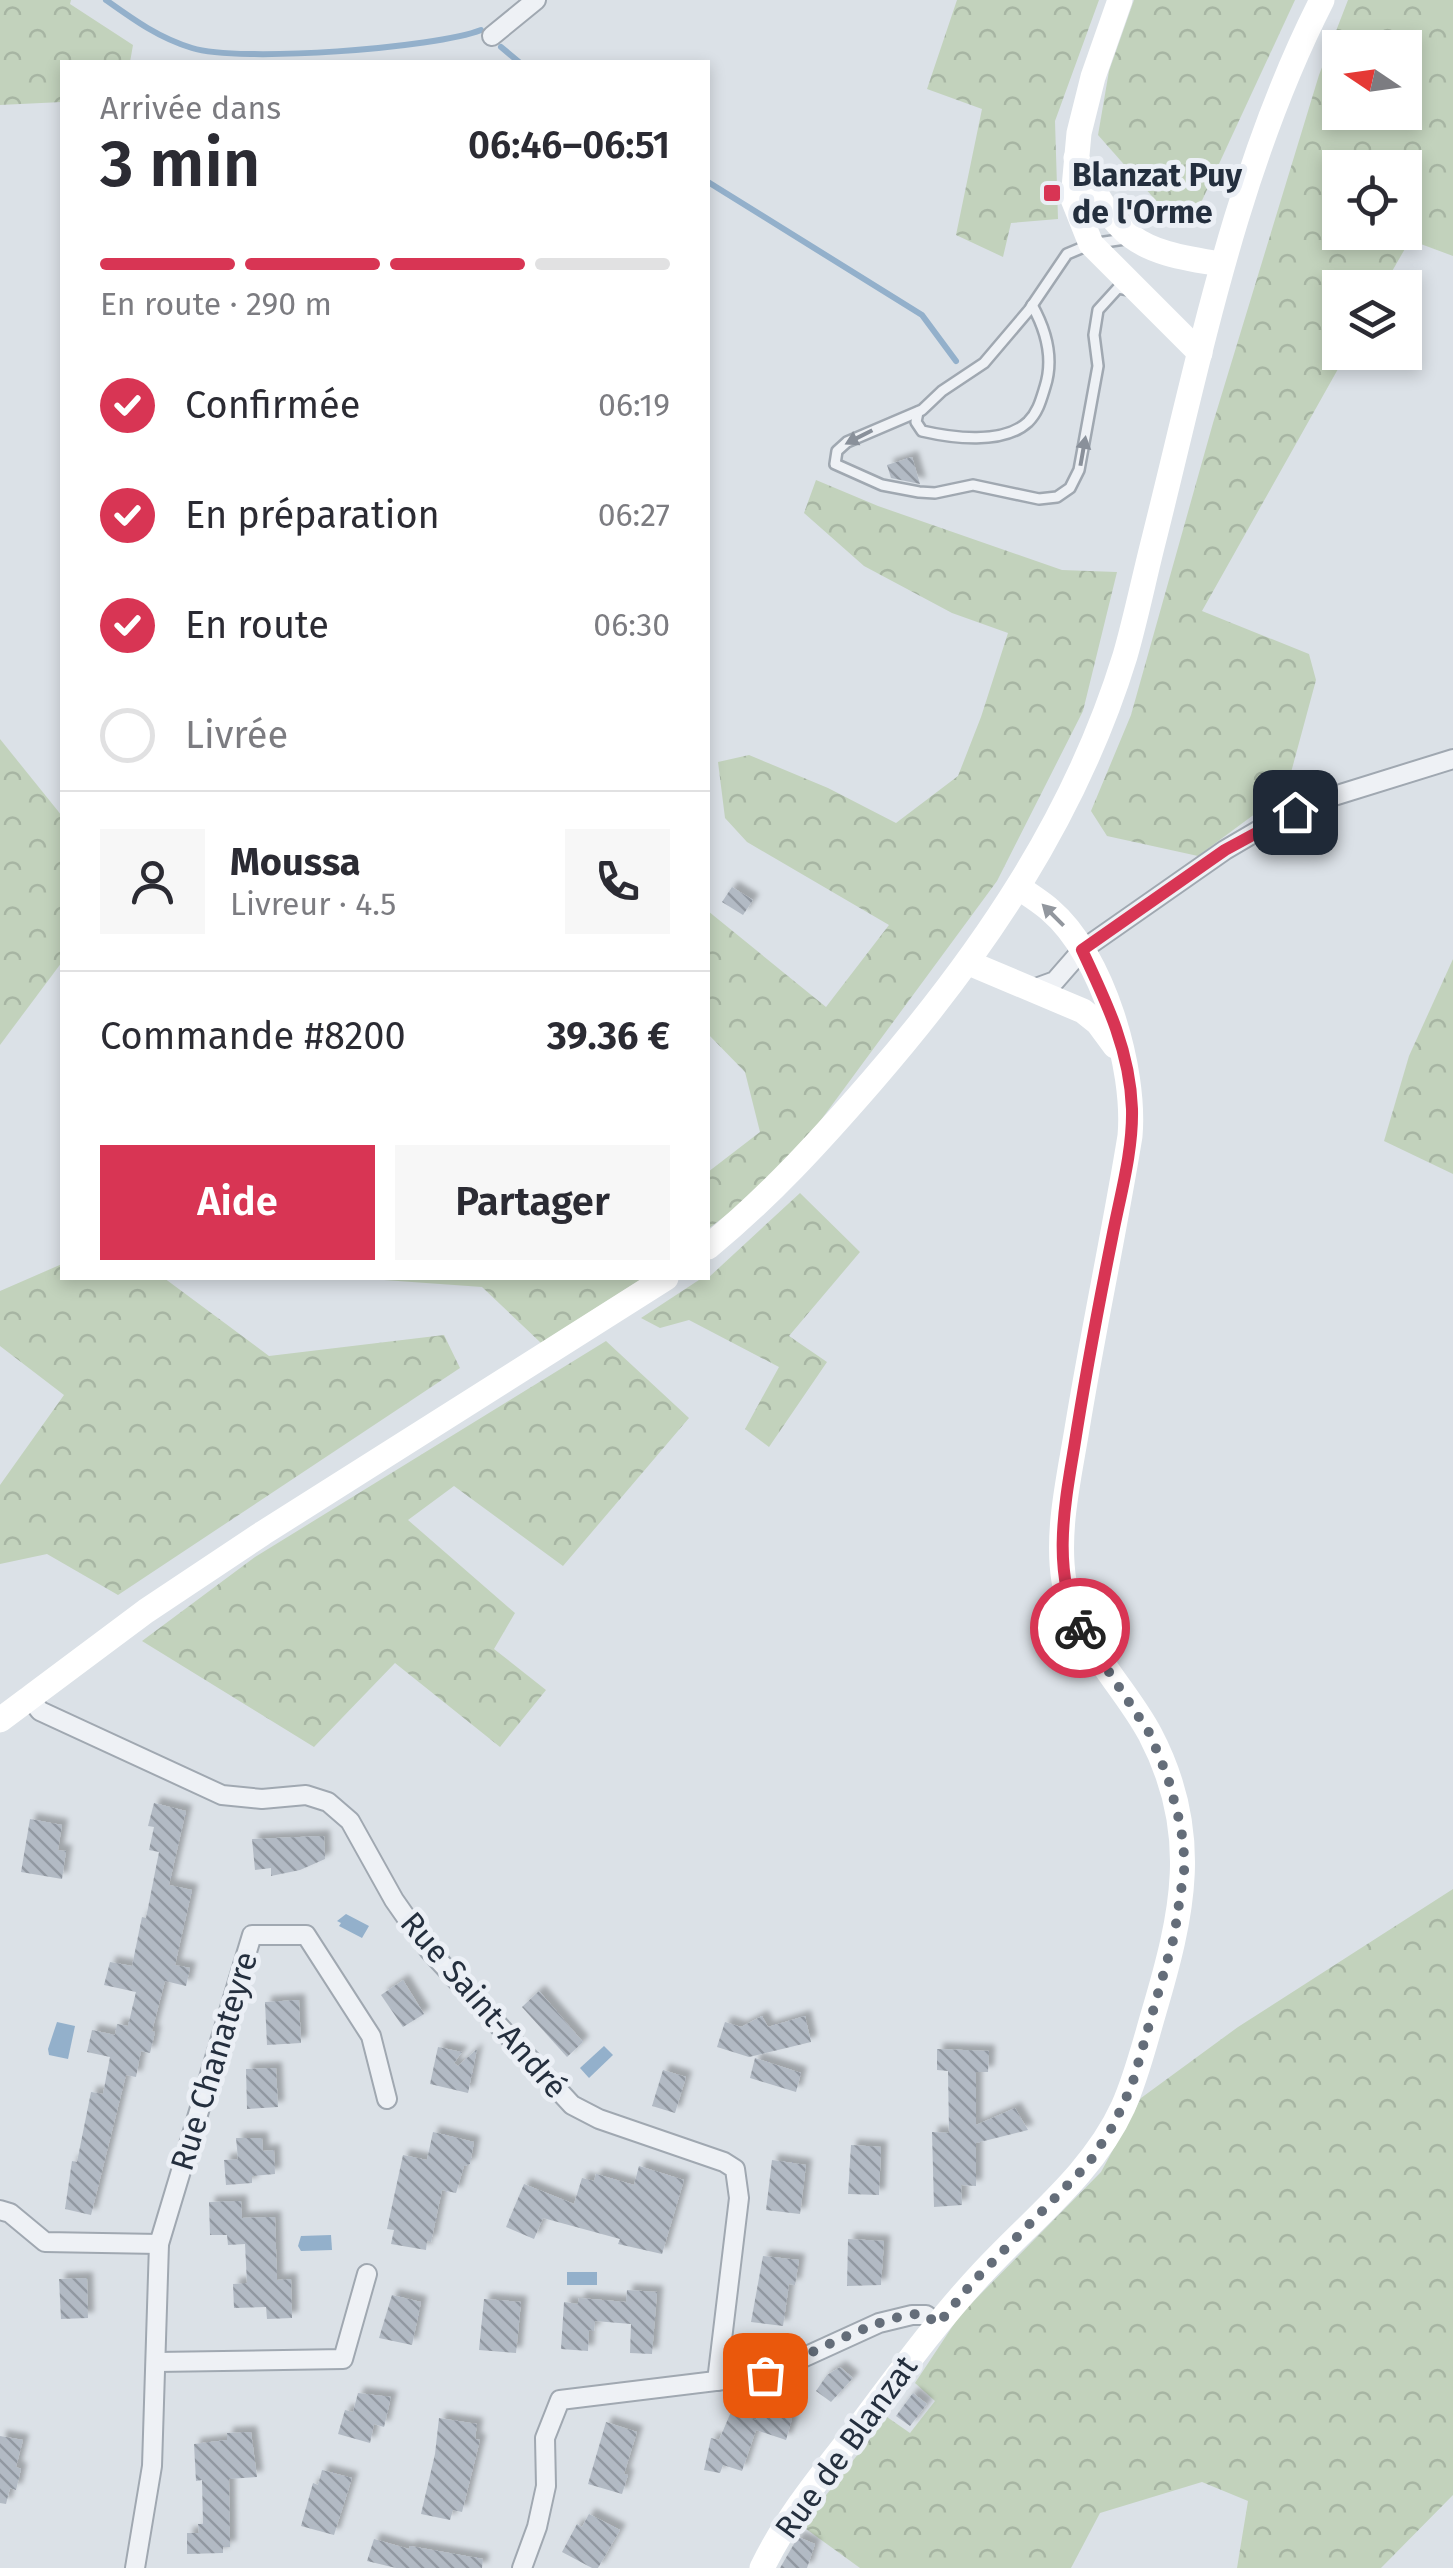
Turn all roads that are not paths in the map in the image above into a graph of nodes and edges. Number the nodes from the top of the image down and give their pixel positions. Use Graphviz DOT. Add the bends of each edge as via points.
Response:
graph roads {
  1 [pos="536,0"];
  2 [pos="1120,0"];
  3 [pos="1322,0"];
  4 [pos="492,36"];
  5 [pos="1076,158"];
  6 [pos="1132,240"];
  7 [pos="1090,244"];
  8 [pos="1222,264"];
  9 [pos="1144,296"];
  10 [pos="1032,305"];
  11 [pos="1200,352"];
  12 [pos="918,412"];
  13 [pos="1453,759"];
  14 [pos="1019,888"];
  15 [pos="1082,950"];
  16 [pos="969,963"];
  17 [pos="1033,989"];
  18 [pos="1126,1063"];
  19 [pos="710,1245"];
  20 [pos="663,1280"];
  21 [pos="29,1697"];
  22 [pos="0,1720"];
  23 [pos="387,2099"];
  24 [pos="0,2210"];
  25 [pos="158,2244"];
  26 [pos="367,2274"];
  27 [pos="938,2324"];
  28 [pos="158,2362"];
  29 [pos="716,2382"];
  30 [pos="135,2568"];
  31 [pos="522,2568"];
  32 [pos="762,2568"];
  1 -- 4 [label="street"];
  2 -- 5 [label="street" via="1093,77"];
  3 -- 8 [label="street" via="1245,183"];
  5 -- 6 [label="street" via="1114,224"];
  5 -- 7 [label="street" via="1073,199"];
  6 -- 7 [label="lane"];
  6 -- 8 [label="street" via="1173,257"];
  7 -- 9 [label="street"];
  7 -- 10 [label="lane" via="1067,254"];
  8 -- 11 [label="street"];
  9 -- 11 [label="street"];
  12 -- 9 [label="lane, one-way" via="856,436 837,450 835,464 882,485 919,492 973,486 1056,497 1080,470 1098,366 1098,310 1118,288"];
  10 -- 12 [label="lane" via="984,363"];
  10 -- 12 [label="lane" via="1049,361 1038,410 1026,424 966,438 922,431"];
  11 -- 14 [label="street" via="1125,655 1079,777"];
  13 -- 15 [label="street" via="1334,796 1259,830"];
  15 -- 14 [label="street, Rue de Blanzat, one-way" via="1053,912"];
  14 -- 16 [label="street"];
  15 -- 17 [label="street" via="1055,981"];
  15 -- 18 [label="street, Rue de Blanzat" via="1120,1030"];
  16 -- 17 [label="street"];
  16 -- 19 [label="street" via="791,1172"];
  17 -- 18 [label="street" via="1083,1011"];
  18 -- 27 [label="street, Rue de Blanzat" via="1130,1136 1071,1466 1063,1564 1074,1616 1150,1734 1168,1778 1184,1851 1180,1901 1155,2008 1113,2126 1089,2163"];
  20 -- 21 [label="street" via="263,1533"];
  21 -- 22 [label="street"];
  21 -- 29 [label="street, Rue Saint-André" via="40,1711 222,1795 306,1795 328,1802 350,1821 429,1950 572,2105 735,2168 739,2198"];
  23 -- 25 [label="street, Rue Chanateyre" via="371,2036 306,1934 252,1936"];
  24 -- 25 [label="street" via="45,2242"];
  25 -- 28 [label="street, Rue Chanateyre"];
  26 -- 28 [label="street" via="343,2358"];
  27 -- 29 [label="street" via="912,2314 765,2375"];
  27 -- 32 [label="street, Rue de Blanzat" via="790,2516"];
  28 -- 30 [label="street, Rue Chanateyre" via="152,2466"];
  29 -- 31 [label="street" via="560,2400 545,2438 546,2486"];
}
